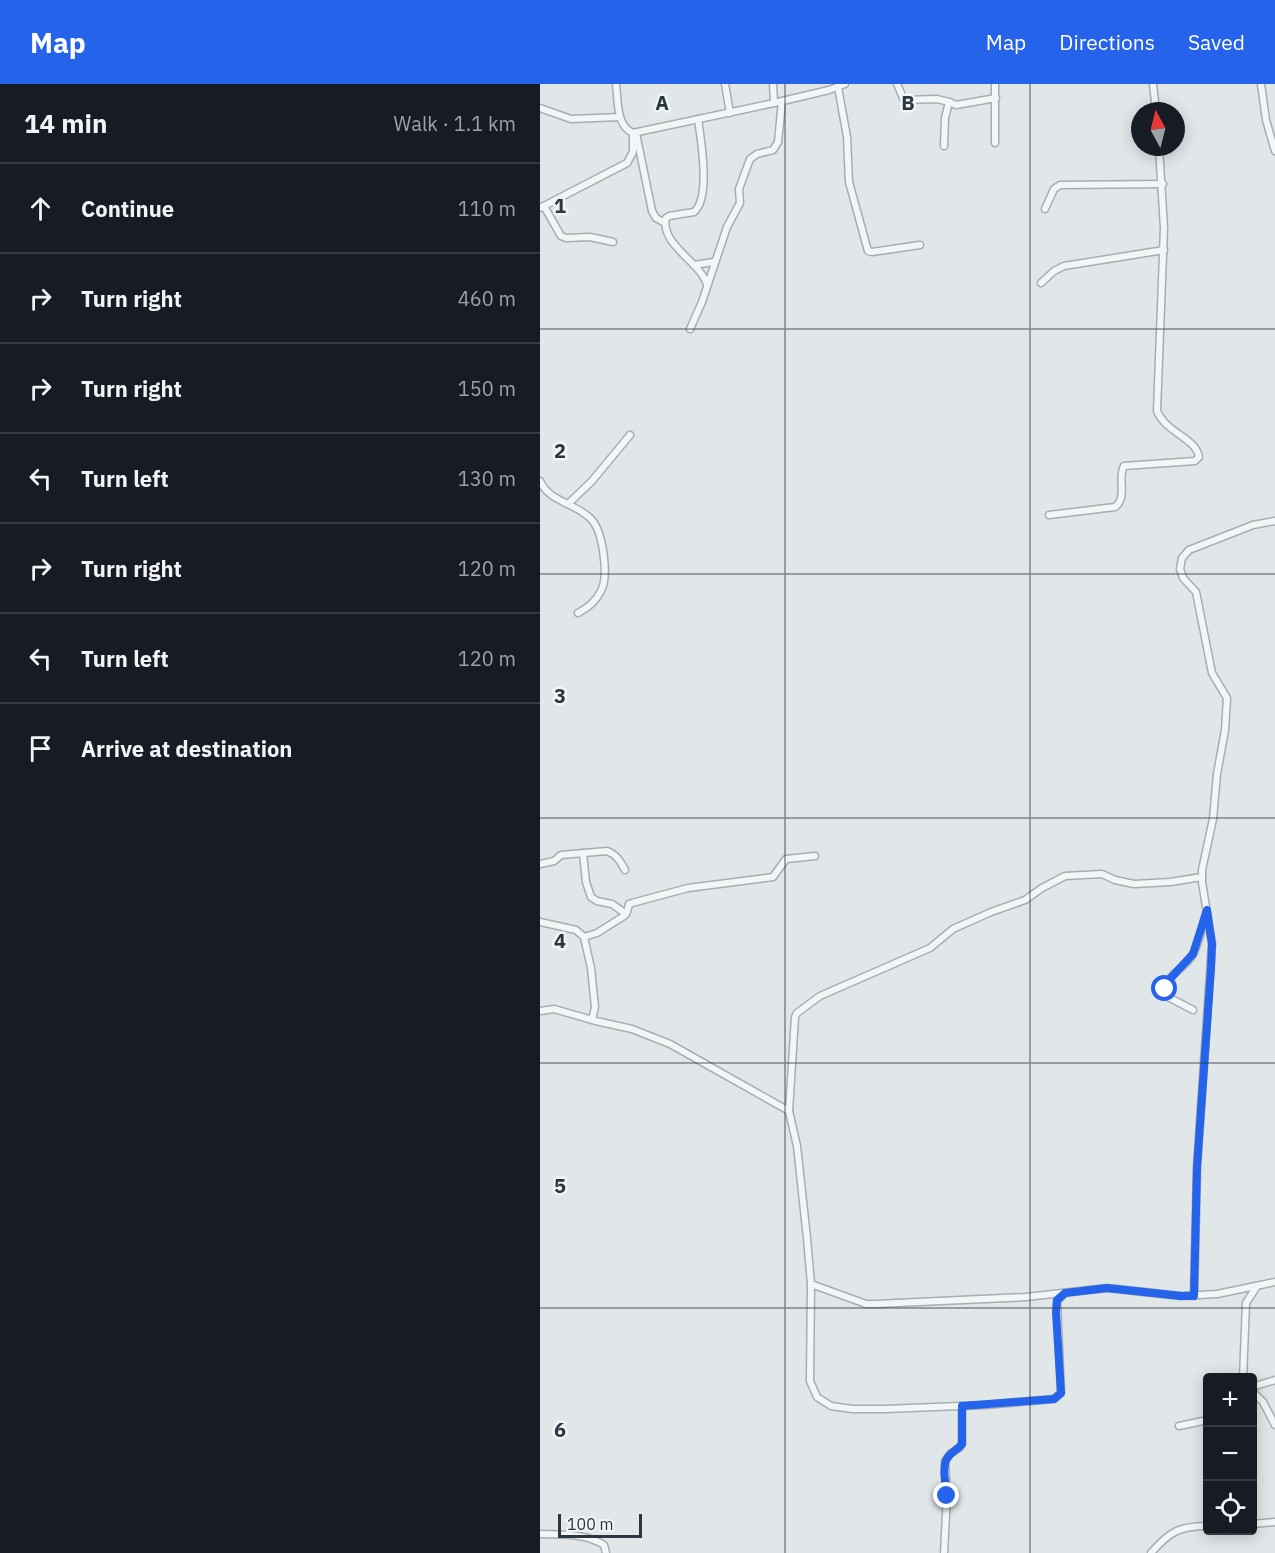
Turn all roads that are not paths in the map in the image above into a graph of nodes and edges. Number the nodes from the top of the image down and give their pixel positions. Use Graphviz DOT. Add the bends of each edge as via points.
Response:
graph roads {
  1 [pos="616,84"];
  2 [pos="725,84"];
  3 [pos="773,84"];
  4 [pos="845,84"];
  5 [pos="897,84"];
  6 [pos="995,84"];
  7 [pos="1153,84"];
  8 [pos="1261,84"];
  9 [pos="838,87"];
  10 [pos="996,98"];
  11 [pos="782,101"];
  12 [pos="949,102"];
  13 [pos="1155,102"];
  14 [pos="774,103"];
  15 [pos="540,108"];
  16 [pos="730,113"];
  17 [pos="620,117"];
  18 [pos="698,119"];
  19 [pos="635,133"];
  20 [pos="995,143"];
  21 [pos="944,146"];
  22 [pos="1275,151"];
  23 [pos="1160,156"];
  24 [pos="1163,184"];
  25 [pos="542,207"];
  26 [pos="1045,209"];
  27 [pos="665,223"];
  28 [pos="613,242"];
  29 [pos="920,245"];
  30 [pos="1164,250"];
  31 [pos="714,262"];
  32 [pos="694,265"];
  33 [pos="1041,283"];
  34 [pos="707,287"];
  35 [pos="690,329"];
  36 [pos="630,435"];
  37 [pos="540,481"];
  38 [pos="568,504"];
  39 [pos="1049,515"];
  40 [pos="1275,521"];
  41 [pos="578,613"];
  42 [pos="583,853"];
  43 [pos="816,856"];
  44 [pos="540,864"];
  45 [pos="625,870"];
  46 [pos="1202,877"];
  47 [pos="1207,910"];
  48 [pos="626,914"];
  49 [pos="540,922"];
  50 [pos="584,937"];
  51 [pos="1193,1010"];
  52 [pos="540,1011"];
  53 [pos="592,1020"];
  54 [pos="789,1111"];
  55 [pos="1275,1282"];
  56 [pos="811,1284"];
  57 [pos="1257,1285"];
  58 [pos="1065,1293"];
  59 [pos="1194,1296"];
  60 [pos="1243,1373"];
  61 [pos="1275,1380"];
  62 [pos="1257,1387"];
  63 [pos="1257,1395"];
  64 [pos="962,1406"];
  65 [pos="1203,1421"];
  66 [pos="1275,1425"];
  67 [pos="1179,1426"];
  68 [pos="1275,1522"];
  69 [pos="1257,1524"];
  70 [pos="1203,1526"];
  71 [pos="540,1534"];
  72 [pos="606,1553"];
  73 [pos="944,1553"];
  74 [pos="1150,1553"];
  1 -- 17 [label="street"];
  2 -- 16 [label="street"];
  3 -- 14 [label="street"];
  4 -- 9 [label="street"];
  5 -- 12 [label="street" via="904,100"];
  6 -- 10 [label="street"];
  7 -- 13 [label="street"];
  8 -- 22 [label="street"];
  9 -- 11 [label="street"];
  9 -- 29 [label="street" via="847,137 849,182 867,250"];
  10 -- 12 [label="street" via="956,105"];
  10 -- 20 [label="street"];
  11 -- 14 [label="street"];
  11 -- 31 [label="street" via="776,147 750,159 739,189 740,203"];
  12 -- 21 [label="street"];
  14 -- 16 [label="street"];
  15 -- 17 [label="street" via="570,119"];
  16 -- 18 [label="street"];
  17 -- 19 [label="street" via="625,128"];
  18 -- 19 [label="street"];
  18 -- 27 [label="street" via="702,202 694,212 669,216"];
  19 -- 25 [label="street" via="627,163"];
  19 -- 27 [label="street" via="652,211"];
  23 -- 24 [label="street"];
  24 -- 26 [label="street" via="1060,185"];
  24 -- 30 [label="street"];
  25 -- 28 [label="street" via="561,236"];
  27 -- 32 [label="street" via="667,233"];
  30 -- 33 [label="street" via="1064,266"];
  30 -- 39 [label="street" via="1157,411 1165,424 1197,448 1199,457 1195,461 1124,466 1121,497 1115,507"];
  31 -- 32 [label="street"];
  31 -- 34 [label="street"];
  32 -- 34 [label="street" via="703,274"];
  34 -- 35 [label="street"];
  36 -- 38 [label="street"];
  37 -- 38 [label="street" via="548,494"];
  38 -- 41 [label="street" via="596,526 604,565 601,591 591,605"];
  40 -- 46 [label="street" via="1225,535 1189,550 1182,558 1183,578 1199,601 1212,674 1227,698"];
  42 -- 44 [label="street" via="561,855"];
  42 -- 45 [label="street" via="613,853"];
  42 -- 48 [label="street" via="591,897"];
  43 -- 48 [label="street" via="786,859 773,877 688,888 632,903"];
  46 -- 47 [label="street"];
  46 -- 54 [label="street" via="1134,884 1102,874 1065,876 1025,900 953,929 930,948 820,996 796,1013"];
  47 -- 51 [label="street" via="1193,954 1165,989 1170,998"];
  47 -- 59 [label="street" via="1212,956 1197,1167"];
  48 -- 50 [label="street"];
  49 -- 50 [label="street" via="576,930"];
  50 -- 53 [label="street" via="595,1007"];
  52 -- 53 [label="street" via="554,1009"];
  53 -- 54 [label="street" via="632,1029 670,1044"];
  54 -- 56 [label="street" via="797,1146"];
  55 -- 57 [label="street"];
  56 -- 58 [label="street" via="866,1304"];
  56 -- 64 [label="street" via="810,1381 820,1399 831,1406 852,1409"];
  57 -- 59 [label="street"];
  57 -- 60 [label="street" via="1246,1303"];
  58 -- 59 [label="street" via="1107,1288"];
  58 -- 64 [label="street" via="1057,1300 1056,1312 1059,1396"];
  61 -- 62 [label="street"];
  63 -- 66 [label="street"];
  64 -- 73 [label="street" via="962,1444 945,1461"];
  65 -- 67 [label="street"];
  68 -- 69 [label="street"];
  70 -- 74 [label="street" via="1170,1533"];
  71 -- 72 [label="street" via="593,1538 604,1545"];
}
